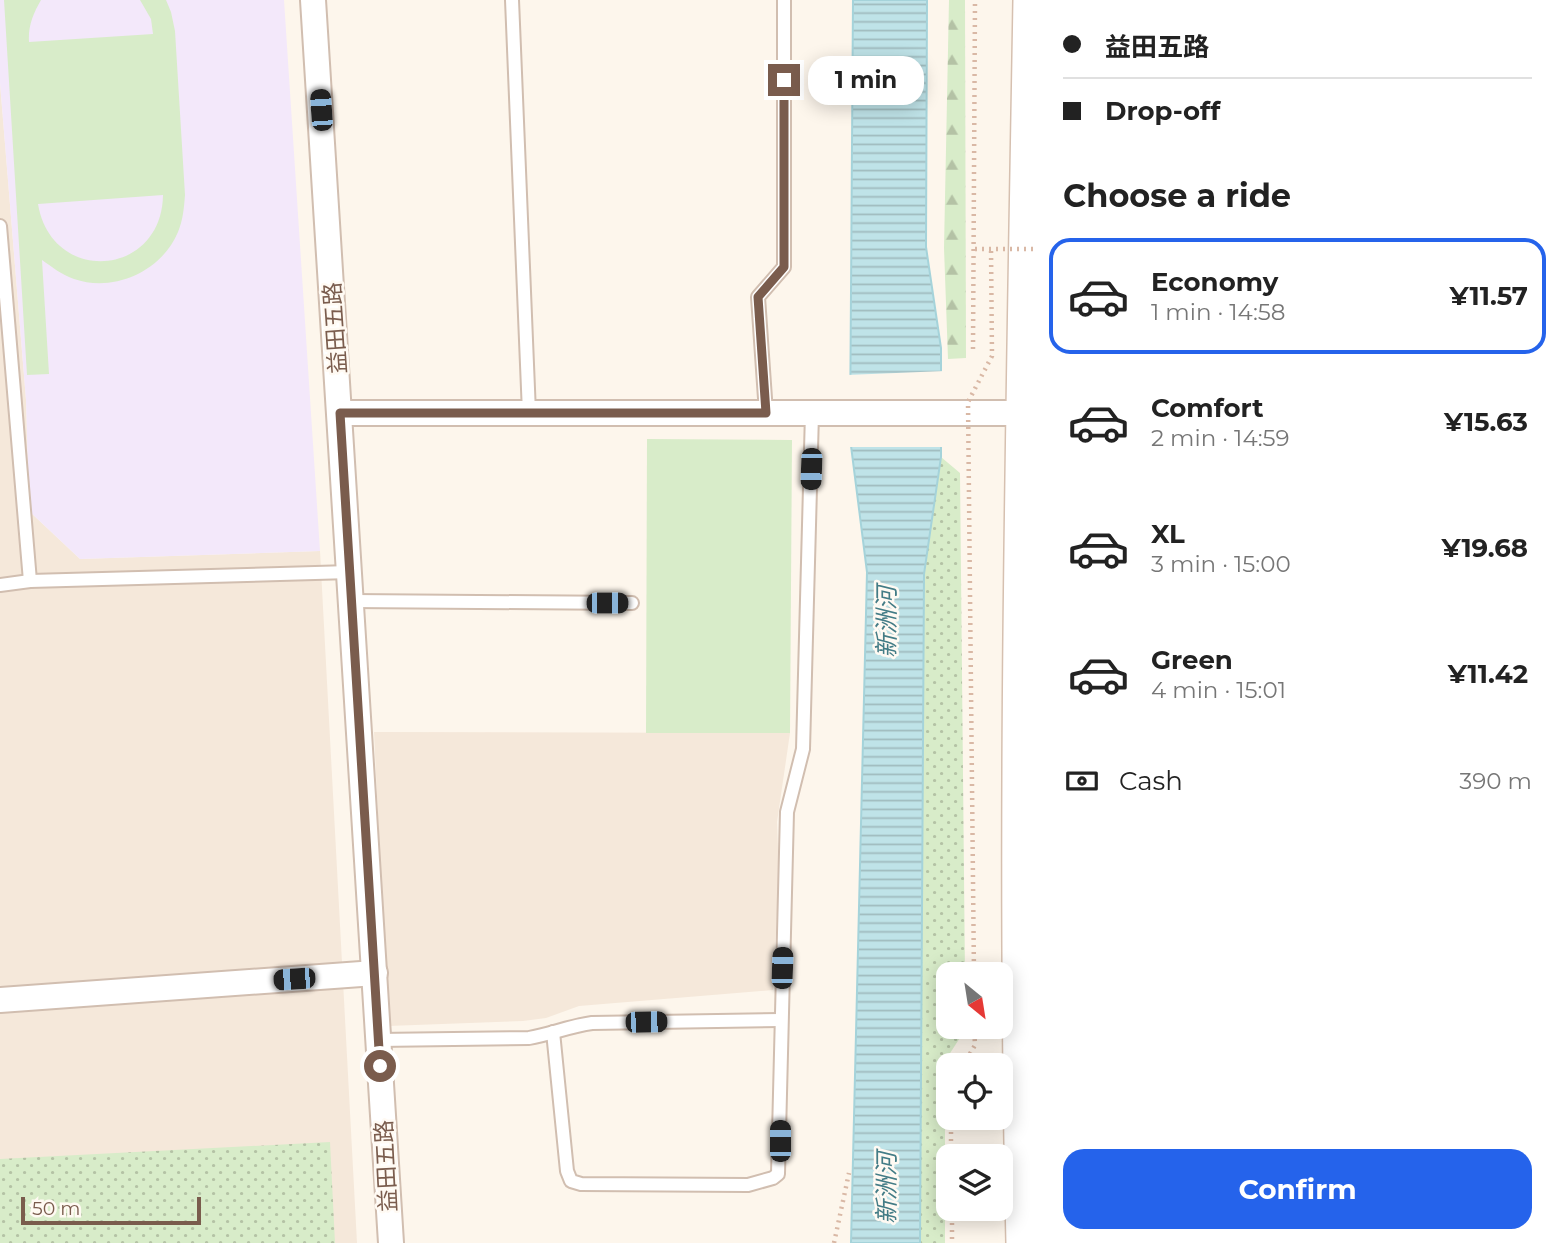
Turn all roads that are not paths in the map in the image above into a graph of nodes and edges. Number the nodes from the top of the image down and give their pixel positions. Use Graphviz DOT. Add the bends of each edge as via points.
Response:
graph roads {
  1 [pos="313,0"];
  2 [pos="512,0"];
  3 [pos="784,0"];
  4 [pos="1031,0"];
  5 [pos="0,226"];
  6 [pos="340,413"];
  7 [pos="529,413"];
  8 [pos="766,413"];
  9 [pos="813,413"];
  10 [pos="1024,413"];
  11 [pos="350,572"];
  12 [pos="30,581"];
  13 [pos="0,585"];
  14 [pos="352,601"];
  15 [pos="632,603"];
  16 [pos="374,973"];
  17 [pos="0,1000"];
  18 [pos="781,1020"];
  19 [pos="553,1032"];
  20 [pos="378,1040"];
  21 [pos="391,1243"];
  22 [pos="1024,1243"];
  1 -- 6 [label="street, 益田五路"];
  2 -- 7 [label="lane"];
  3 -- 8 [label="lane" via="784,267 758,297"];
  4 -- 10 [label="main road"];
  5 -- 12 [label="lane"];
  6 -- 7 [label="street"];
  6 -- 11 [label="street, 益田五路"];
  7 -- 8 [label="street"];
  8 -- 9 [label="street"];
  9 -- 10 [label="street"];
  9 -- 18 [label="lane" via="803,748 787,812"];
  10 -- 22 [label="main road" via="1020,1011"];
  11 -- 12 [label="lane"];
  11 -- 14 [label="street, 益田五路"];
  12 -- 13 [label="lane"];
  14 -- 15 [label="lane"];
  14 -- 16 [label="street, 益田五路"];
  16 -- 17 [label="street"];
  16 -- 20 [label="street, 益田五路"];
  18 -- 19 [label="lane" via="592,1023"];
  18 -- 19 [label="lane" via="780,1165 773,1178 748,1185 572,1181 567,1171"];
  19 -- 20 [label="lane" via="529,1038"];
  20 -- 21 [label="street, 益田五路"];
}
